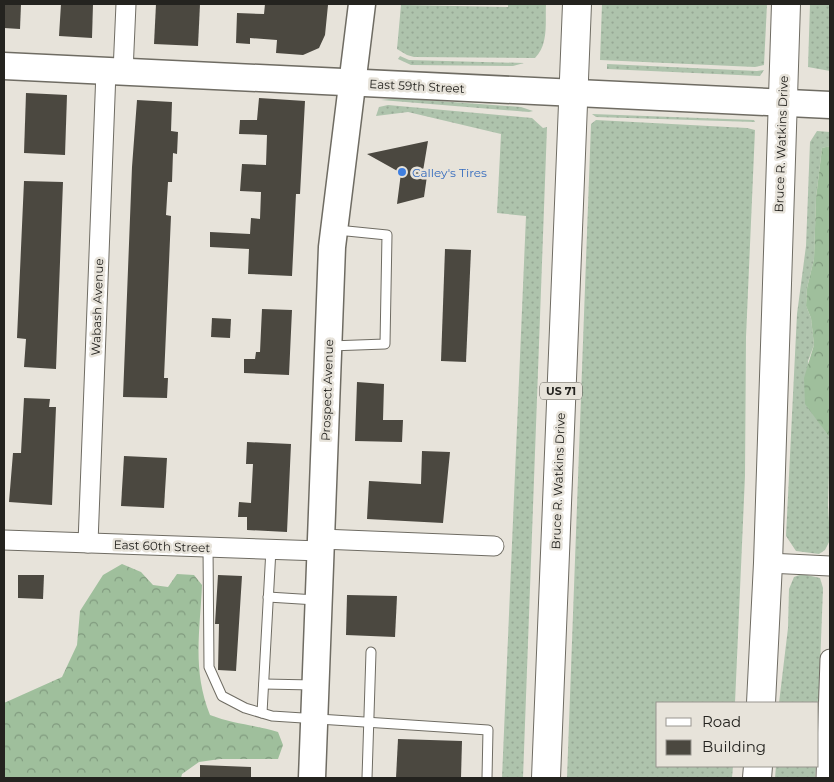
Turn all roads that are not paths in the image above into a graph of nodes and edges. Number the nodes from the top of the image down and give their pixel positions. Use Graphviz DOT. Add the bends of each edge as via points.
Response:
graph roads {
  1 [pos="126,4"];
  2 [pos="362,4"];
  3 [pos="577,4"];
  4 [pos="786,4"];
  5 [pos="4,66"];
  6 [pos="114,71"];
  7 [pos="353,83"];
  8 [pos="573,93"];
  9 [pos="782,102"];
  10 [pos="830,104"];
  11 [pos="334,230"];
  12 [pos="328,346"];
  13 [pos="4,540"];
  14 [pos="88,543"];
  15 [pos="321,545"];
  16 [pos="494,546"];
  17 [pos="208,547"];
  18 [pos="271,549"];
  19 [pos="768,563"];
  20 [pos="830,566"];
  21 [pos="268,597"];
  22 [pos="319,600"];
  23 [pos="370,652"];
  24 [pos="830,659"];
  25 [pos="264,684"];
  26 [pos="315,686"];
  27 [pos="761,702"];
  28 [pos="262,713"];
  29 [pos="314,720"];
  30 [pos="368,723"];
  31 [pos="312,778"];
  32 [pos="367,778"];
  33 [pos="486,778"];
  34 [pos="546,778"];
  35 [pos="826,778"];
  1 -- 6 [label="street, Wabash Avenue"];
  2 -- 7 [label="street, Prospect Avenue"];
  3 -- 8 [label="highway, Bruce R. Watkins Drive / US 71"];
  4 -- 9 [label="highway, Bruce R. Watkins Drive"];
  5 -- 6 [label="street, East 59th Street"];
  6 -- 7 [label="street, East 59th Street"];
  6 -- 14 [label="street, Wabash Avenue"];
  7 -- 8 [label="street, East 59th Street"];
  7 -- 11 [label="street, Prospect Avenue"];
  8 -- 9 [label="street, East 59th Street"];
  8 -- 34 [label="highway, Bruce R. Watkins Drive / US 71"];
  9 -- 10 [label="street, East 59th Street"];
  9 -- 19 [label="highway, Bruce R. Watkins Drive"];
  11 -- 12 [label="street, Prospect Avenue"];
  11 -- 12 [label="lane" via="387,235 385,344"];
  12 -- 15 [label="street, Prospect Avenue"];
  13 -- 14 [label="street, East 60th Street"];
  14 -- 17 [label="street, East 60th Street"];
  15 -- 16 [label="street, East 60th Street"];
  15 -- 18 [label="street, East 60th Street"];
  15 -- 22 [label="street, Prospect Avenue"];
  17 -- 18 [label="street, East 60th Street"];
  17 -- 28 [label="lane" via="209,668 222,696"];
  18 -- 21 [label="lane"];
  19 -- 20 [label="street"];
  19 -- 27 [label="highway, Bruce R. Watkins Drive"];
  21 -- 22 [label="lane"];
  21 -- 25 [label="lane"];
  22 -- 26 [label="street, Prospect Avenue"];
  23 -- 30 [label="lane"];
  24 -- 35 [label="street"];
  25 -- 26 [label="lane"];
  25 -- 28 [label="lane"];
  26 -- 29 [label="street, Prospect Avenue"];
  28 -- 29 [label="lane"];
  29 -- 30 [label="lane"];
  29 -- 31 [label="street, Prospect Avenue"];
  30 -- 32 [label="lane"];
  30 -- 33 [label="lane" via="488,730"];
}
